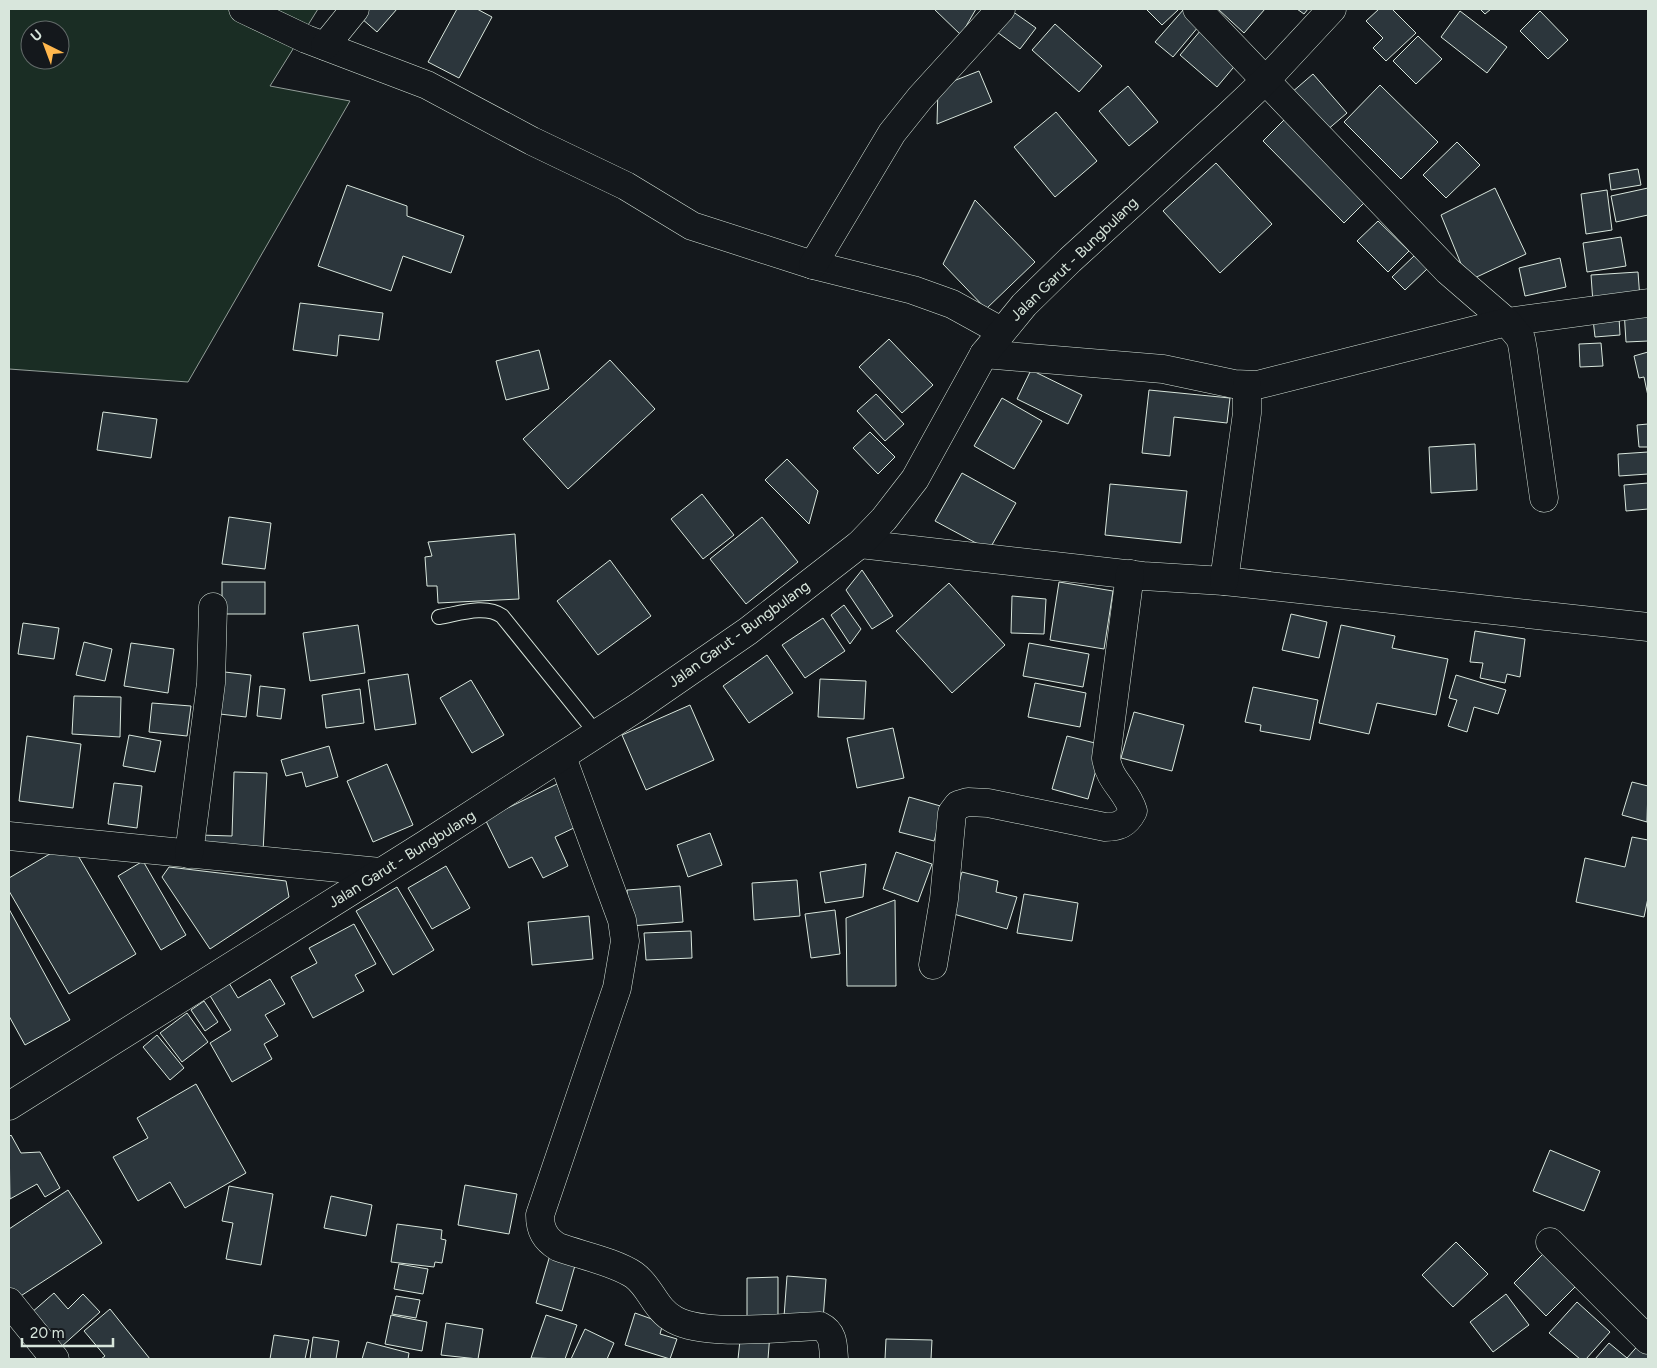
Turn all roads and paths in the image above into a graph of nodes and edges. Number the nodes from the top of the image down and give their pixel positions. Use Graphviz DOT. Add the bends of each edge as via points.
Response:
graph roads {
  1 [pos="243,9"];
  2 [pos="355,9"];
  3 [pos="1001,9"];
  4 [pos="1197,9"];
  5 [pos="1332,9"];
  6 [pos="325,46"];
  7 [pos="1266,80"];
  8 [pos="813,265"];
  9 [pos="1648,304"];
  10 [pos="1507,322"];
  11 [pos="1001,331"];
  12 [pos="984,354"];
  13 [pos="1247,386"];
  14 [pos="1544,498"];
  15 [pos="860,544"];
  16 [pos="1130,574"];
  17 [pos="1224,581"];
  18 [pos="213,607"];
  19 [pos="438,617"];
  20 [pos="1648,627"];
  21 [pos="597,734"];
  22 [pos="562,757"];
  23 [pos="9,836"];
  24 [pos="189,854"];
  25 [pos="380,872"];
  26 [pos="933,965"];
  27 [pos="9,1106"];
  28 [pos="1550,1242"];
  29 [pos="9,1302"];
  30 [pos="1648,1340"];
  31 [pos="55,1359"];
  32 [pos="834,1359"];
  1 -- 6 [label="street"];
  2 -- 6 [label="street"];
  3 -- 8 [label="street" via="906,113"];
  4 -- 7 [label="street"];
  5 -- 7 [label="street, Jalan Garut - Bungbulang"];
  6 -- 8 [label="street" via="426,85 626,186 692,226"];
  7 -- 10 [label="street" via="1448,271"];
  7 -- 11 [label="street, Jalan Garut - Bungbulang" via="1070,260"];
  8 -- 11 [label="street" via="913,290 952,304"];
  9 -- 10 [label="street"];
  10 -- 13 [label="street"];
  10 -- 14 [label="street" via="1521,340"];
  11 -- 12 [label="street, Jalan Garut - Bungbulang"];
  12 -- 13 [label="street" via="1163,370"];
  12 -- 15 [label="street, Jalan Garut - Bungbulang" via="915,479"];
  13 -- 17 [label="street" via="1247,413"];
  15 -- 16 [label="street"];
  15 -- 21 [label="street, Jalan Garut - Bungbulang" via="748,631"];
  16 -- 17 [label="street"];
  16 -- 26 [label="street" via="1106,758 1108,770 1130,799 1133,811 1129,819 1118,827 1112,827 988,803 958,805 952,813 944,899"];
  17 -- 20 [label="street"];
  18 -- 24 [label="street" via="211,683"];
  19 -- 21 [label="lane" via="495,610"];
  21 -- 22 [label="street, Jalan Garut - Bungbulang"];
  22 -- 25 [label="street, Jalan Garut - Bungbulang"];
  22 -- 32 [label="street" via="622,920 625,941 617,988 540,1214 542,1231 558,1247 633,1275 665,1314 682,1323 711,1329 820,1326 832,1338"];
  23 -- 24 [label="street"];
  24 -- 25 [label="street"];
  25 -- 27 [label="street, Jalan Garut - Bungbulang"];
  28 -- 30 [label="street"];
  29 -- 31 [label="street"];
}
